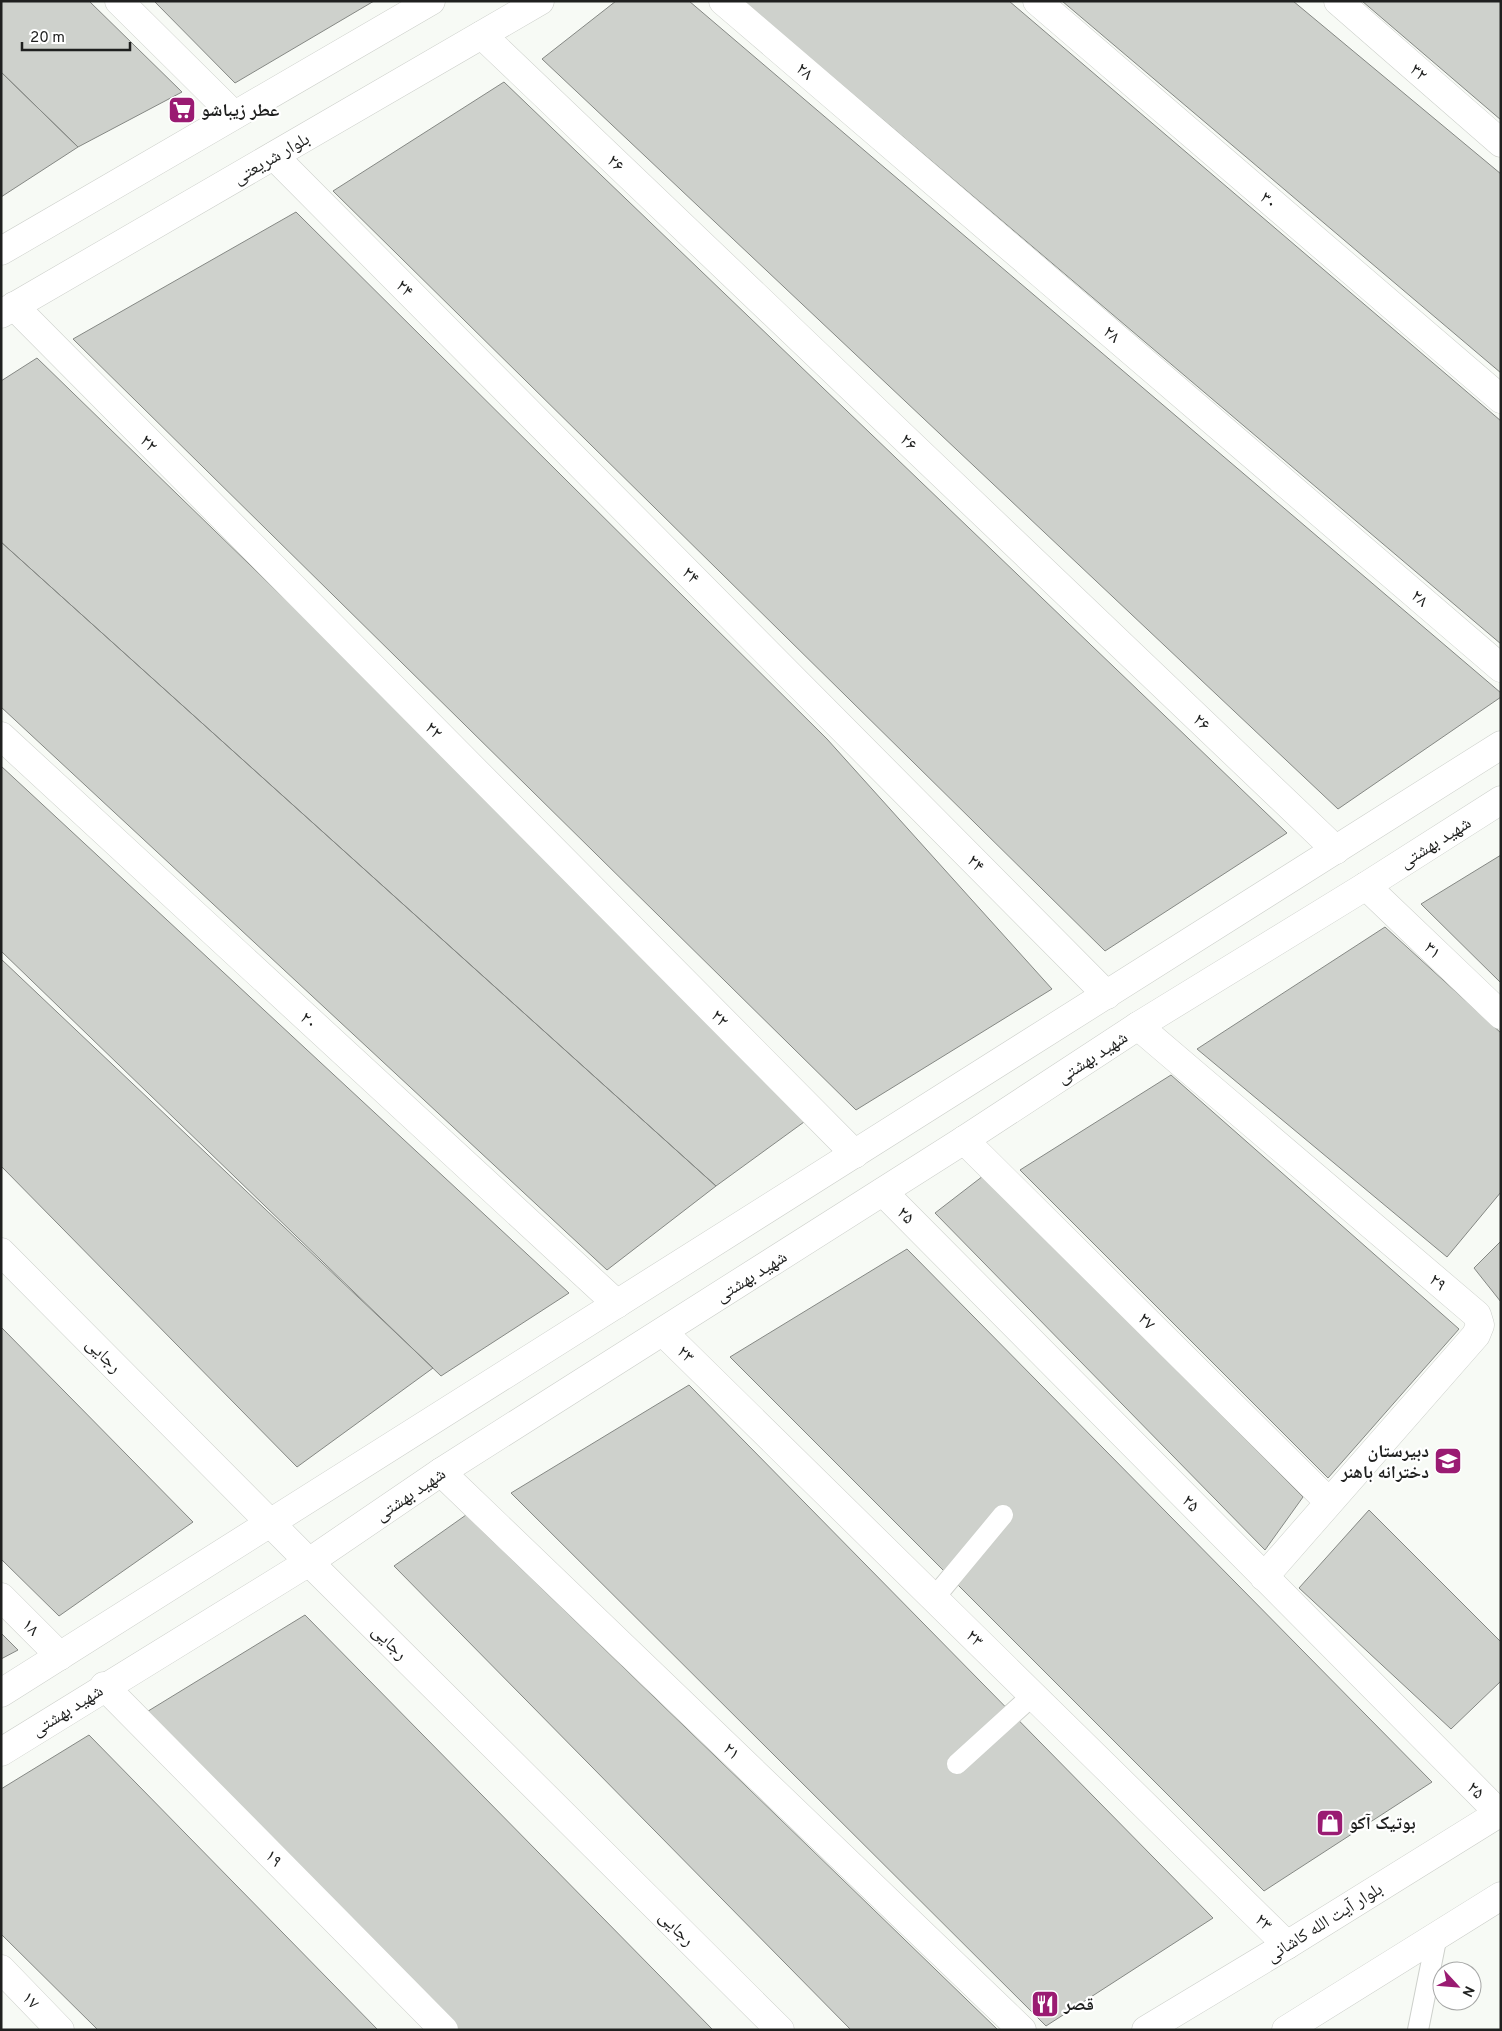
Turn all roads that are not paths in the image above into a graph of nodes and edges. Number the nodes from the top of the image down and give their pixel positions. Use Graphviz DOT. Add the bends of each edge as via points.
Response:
graph roads {
  1 [pos="119,1"];
  2 [pos="431,1"];
  3 [pos="540,1"];
  4 [pos="724,1"];
  5 [pos="1037,1"];
  6 [pos="1338,1"];
  7 [pos="482,35"];
  8 [pos="234,115"];
  9 [pos="1501,143"];
  10 [pos="274,156"];
  11 [pos="1,251"];
  12 [pos="8,310"];
  13 [pos="1501,399"];
  14 [pos="1501,668"];
  15 [pos="1,736"];
  16 [pos="1501,745"];
  17 [pos="1501,800"];
  18 [pos="1336,850"];
  19 [pos="1366,886"];
  20 [pos="1107,994"];
  21 [pos="1501,1015"];
  22 [pos="1138,1026"];
  23 [pos="964,1140"];
  24 [pos="855,1154"];
  25 [pos="883,1192"];
  26 [pos="1,1252"];
  27 [pos="617,1304"];
  28 [pos="663,1332"];
  29 [pos="441,1472"];
  30 [pos="1329,1502"];
  31 [pos="1002,1515"];
  32 [pos="271,1523"];
  33 [pos="308,1562"];
  34 [pos="1264,1577"];
  35 [pos="1,1597"];
  36 [pos="934,1598"];
  37 [pos="60,1656"];
  38 [pos="104,1686"];
  39 [pos="1,1693"];
  40 [pos="1033,1695"];
  41 [pos="1,1752"];
  42 [pos="957,1764"];
  43 [pos="1500,1813"];
  44 [pos="1501,1896"];
  45 [pos="1438,1935"];
  46 [pos="1287,1945"];
  47 [pos="1,1969"];
  48 [pos="60,2030"];
  49 [pos="444,2030"];
  50 [pos="780,2030"];
  51 [pos="1022,2030"];
  52 [pos="1146,2030"];
  53 [pos="1286,2030"];
  54 [pos="1418,2030"];
  1 -- 8 [label="street"];
  2 -- 8 [label="street"];
  3 -- 7 [label="street, بلوار شریعتی"];
  4 -- 14 [label="street, ۲۸"];
  5 -- 13 [label="street, ۳۰"];
  6 -- 9 [label="street, ۳۲"];
  7 -- 10 [label="street, بلوار شریعتی"];
  7 -- 18 [label="street, ۲۶"];
  8 -- 11 [label="street"];
  10 -- 12 [label="street, بلوار شریعتی"];
  10 -- 20 [label="street, ۲۴"];
  12 -- 24 [label="street, ۲۲"];
  15 -- 27 [label="street, ۲۰"];
  16 -- 18 [label="street"];
  17 -- 19 [label="street, شهید بهشتی"];
  18 -- 20 [label="street"];
  19 -- 21 [label="street, ۳۱"];
  19 -- 22 [label="street, شهید بهشتی"];
  20 -- 24 [label="street"];
  22 -- 23 [label="street, شهید بهشتی"];
  22 -- 30 [label="street, ۲۹" via="1478,1315 1480,1325 1476,1335"];
  23 -- 25 [label="street, شهید بهشتی"];
  23 -- 30 [label="street, ۲۷"];
  24 -- 27 [label="street"];
  25 -- 28 [label="street, شهید بهشتی"];
  25 -- 34 [label="street, ۲۵"];
  26 -- 32 [label="street, رجایی"];
  27 -- 32 [label="street"];
  28 -- 29 [label="street, شهید بهشتی"];
  28 -- 36 [label="street, ۲۳"];
  29 -- 33 [label="street, شهید بهشتی"];
  29 -- 51 [label="street, ۲۱"];
  30 -- 34 [label="street, ۲۹"];
  31 -- 36 [label="lane"];
  32 -- 33 [label="street, رجایی"];
  32 -- 37 [label="street"];
  33 -- 38 [label="street, شهید بهشتی"];
  33 -- 50 [label="street, رجایی"];
  34 -- 43 [label="street, ۲۵"];
  35 -- 37 [label="street, ۱۸"];
  36 -- 40 [label="street, ۲۳"];
  37 -- 39 [label="street"];
  38 -- 41 [label="street, شهید بهشتی"];
  38 -- 49 [label="street, ۱۹"];
  40 -- 42 [label="lane"];
  40 -- 46 [label="street, ۲۳"];
  43 -- 46 [label="street, بلوار آیت الله کاشانی"];
  44 -- 45 [label="street"];
  45 -- 53 [label="street"];
  45 -- 54 [label="lane"];
  46 -- 52 [label="street, بلوار آیت الله کاشانی"];
  47 -- 48 [label="street, ۱۷"];
}
